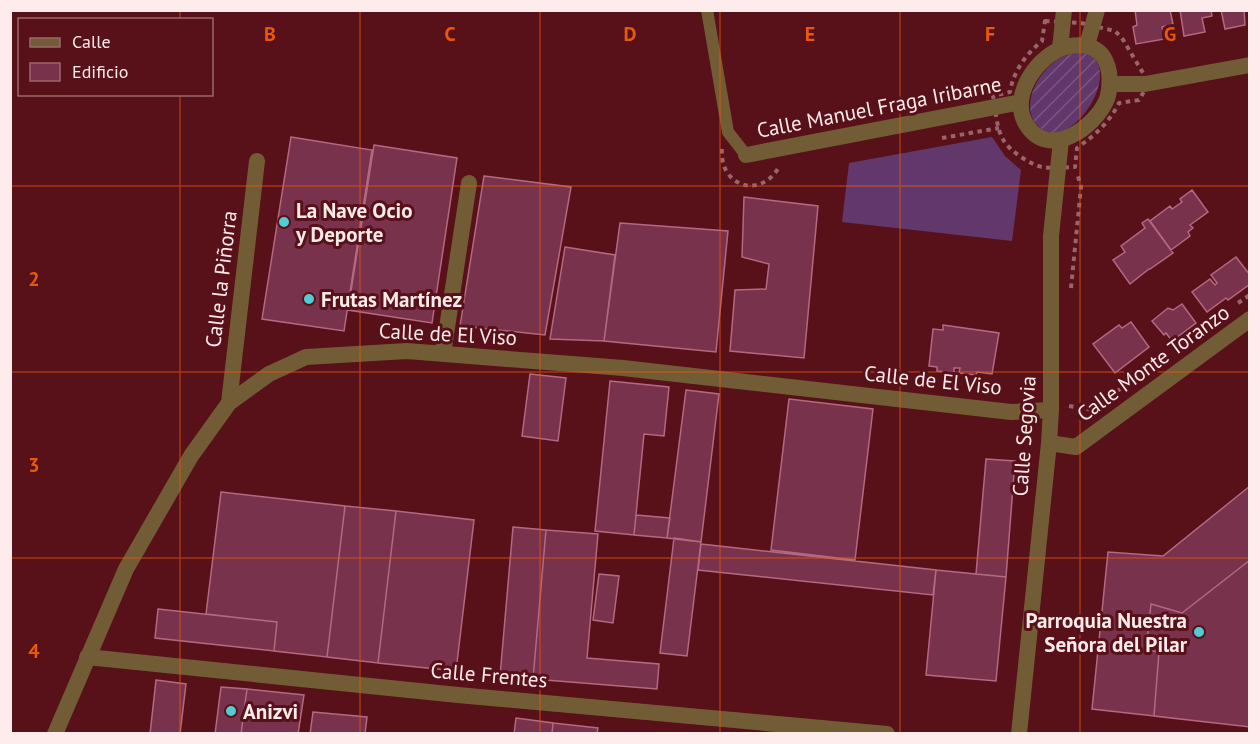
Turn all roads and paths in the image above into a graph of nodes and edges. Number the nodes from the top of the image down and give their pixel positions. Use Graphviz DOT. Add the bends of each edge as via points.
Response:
graph roads {
  1 [pos="707,10"];
  2 [pos="1063,16"];
  3 [pos="1095,18"];
  4 [pos="1087,45"];
  5 [pos="1060,49"];
  6 [pos="1250,65"];
  7 [pos="1149,83"];
  8 [pos="1111,84"];
  9 [pos="1021,102"];
  10 [pos="995,108"];
  11 [pos="1061,140"];
  12 [pos="746,155"];
  13 [pos="257,161"];
  14 [pos="1058,167"];
  15 [pos="469,183"];
  16 [pos="1250,295"];
  17 [pos="1231,308"];
  18 [pos="1250,320"];
  19 [pos="443,354"];
  20 [pos="1148,369"];
  21 [pos="229,403"];
  22 [pos="1055,408"];
  23 [pos="1049,443"];
  24 [pos="87,657"];
  25 [pos="55,734"];
  26 [pos="887,734"];
  27 [pos="1019,734"];
  1 -- 12 [label="street" via="728,132"];
  2 -- 3 [label="path" via="1081,23"];
  2 -- 5 [label="street"];
  2 -- 10 [label="path" via="1046,21 1042,41 1018,69 1010,92 993,96"];
  3 -- 4 [label="street"];
  3 -- 7 [label="path" via="1122,38"];
  4 -- 5 [label="street"];
  4 -- 8 [label="street" via="1100,53 1109,67"];
  5 -- 9 [label="street" via="1032,71"];
  6 -- 7 [label="street"];
  7 -- 8 [label="street"];
  7 -- 14 [label="path" via="1139,100 1119,104 1103,128 1077,148 1075,167"];
  8 -- 11 [label="street" via="1108,97 1092,121"];
  9 -- 10 [label="street, Calle Manuel Fraga Iribarne"];
  9 -- 11 [label="street" via="1022,117 1030,132 1044,139"];
  10 -- 12 [label="street, Calle Manuel Fraga Iribarne"];
  10 -- 14 [label="path" via="1004,142 1028,161 1042,167"];
  11 -- 14 [label="street, Calle Segovia"];
  13 -- 21 [label="street, Calle la Piñorra"];
  14 -- 22 [label="street, Calle Segovia" via="1051,236"];
  15 -- 19 [label="street"];
  16 -- 17 [label="path"];
  18 -- 23 [label="street, Calle Monte Toranzo" via="1076,447"];
  19 -- 21 [label="street, Calle de El Viso" via="407,351 306,357 269,374"];
  19 -- 22 [label="street, Calle de El Viso" via="623,368 1011,412"];
  20 -- 22 [label="path" via="1092,410"];
  21 -- 24 [label="street, Calle de El Viso" via="191,456 126,569"];
  22 -- 23 [label="street, Calle Segovia"];
  23 -- 27 [label="street, Calle Segovia"];
  24 -- 25 [label="street, Calle de El Viso"];
  24 -- 26 [label="street, Calle Frentes"];
}
